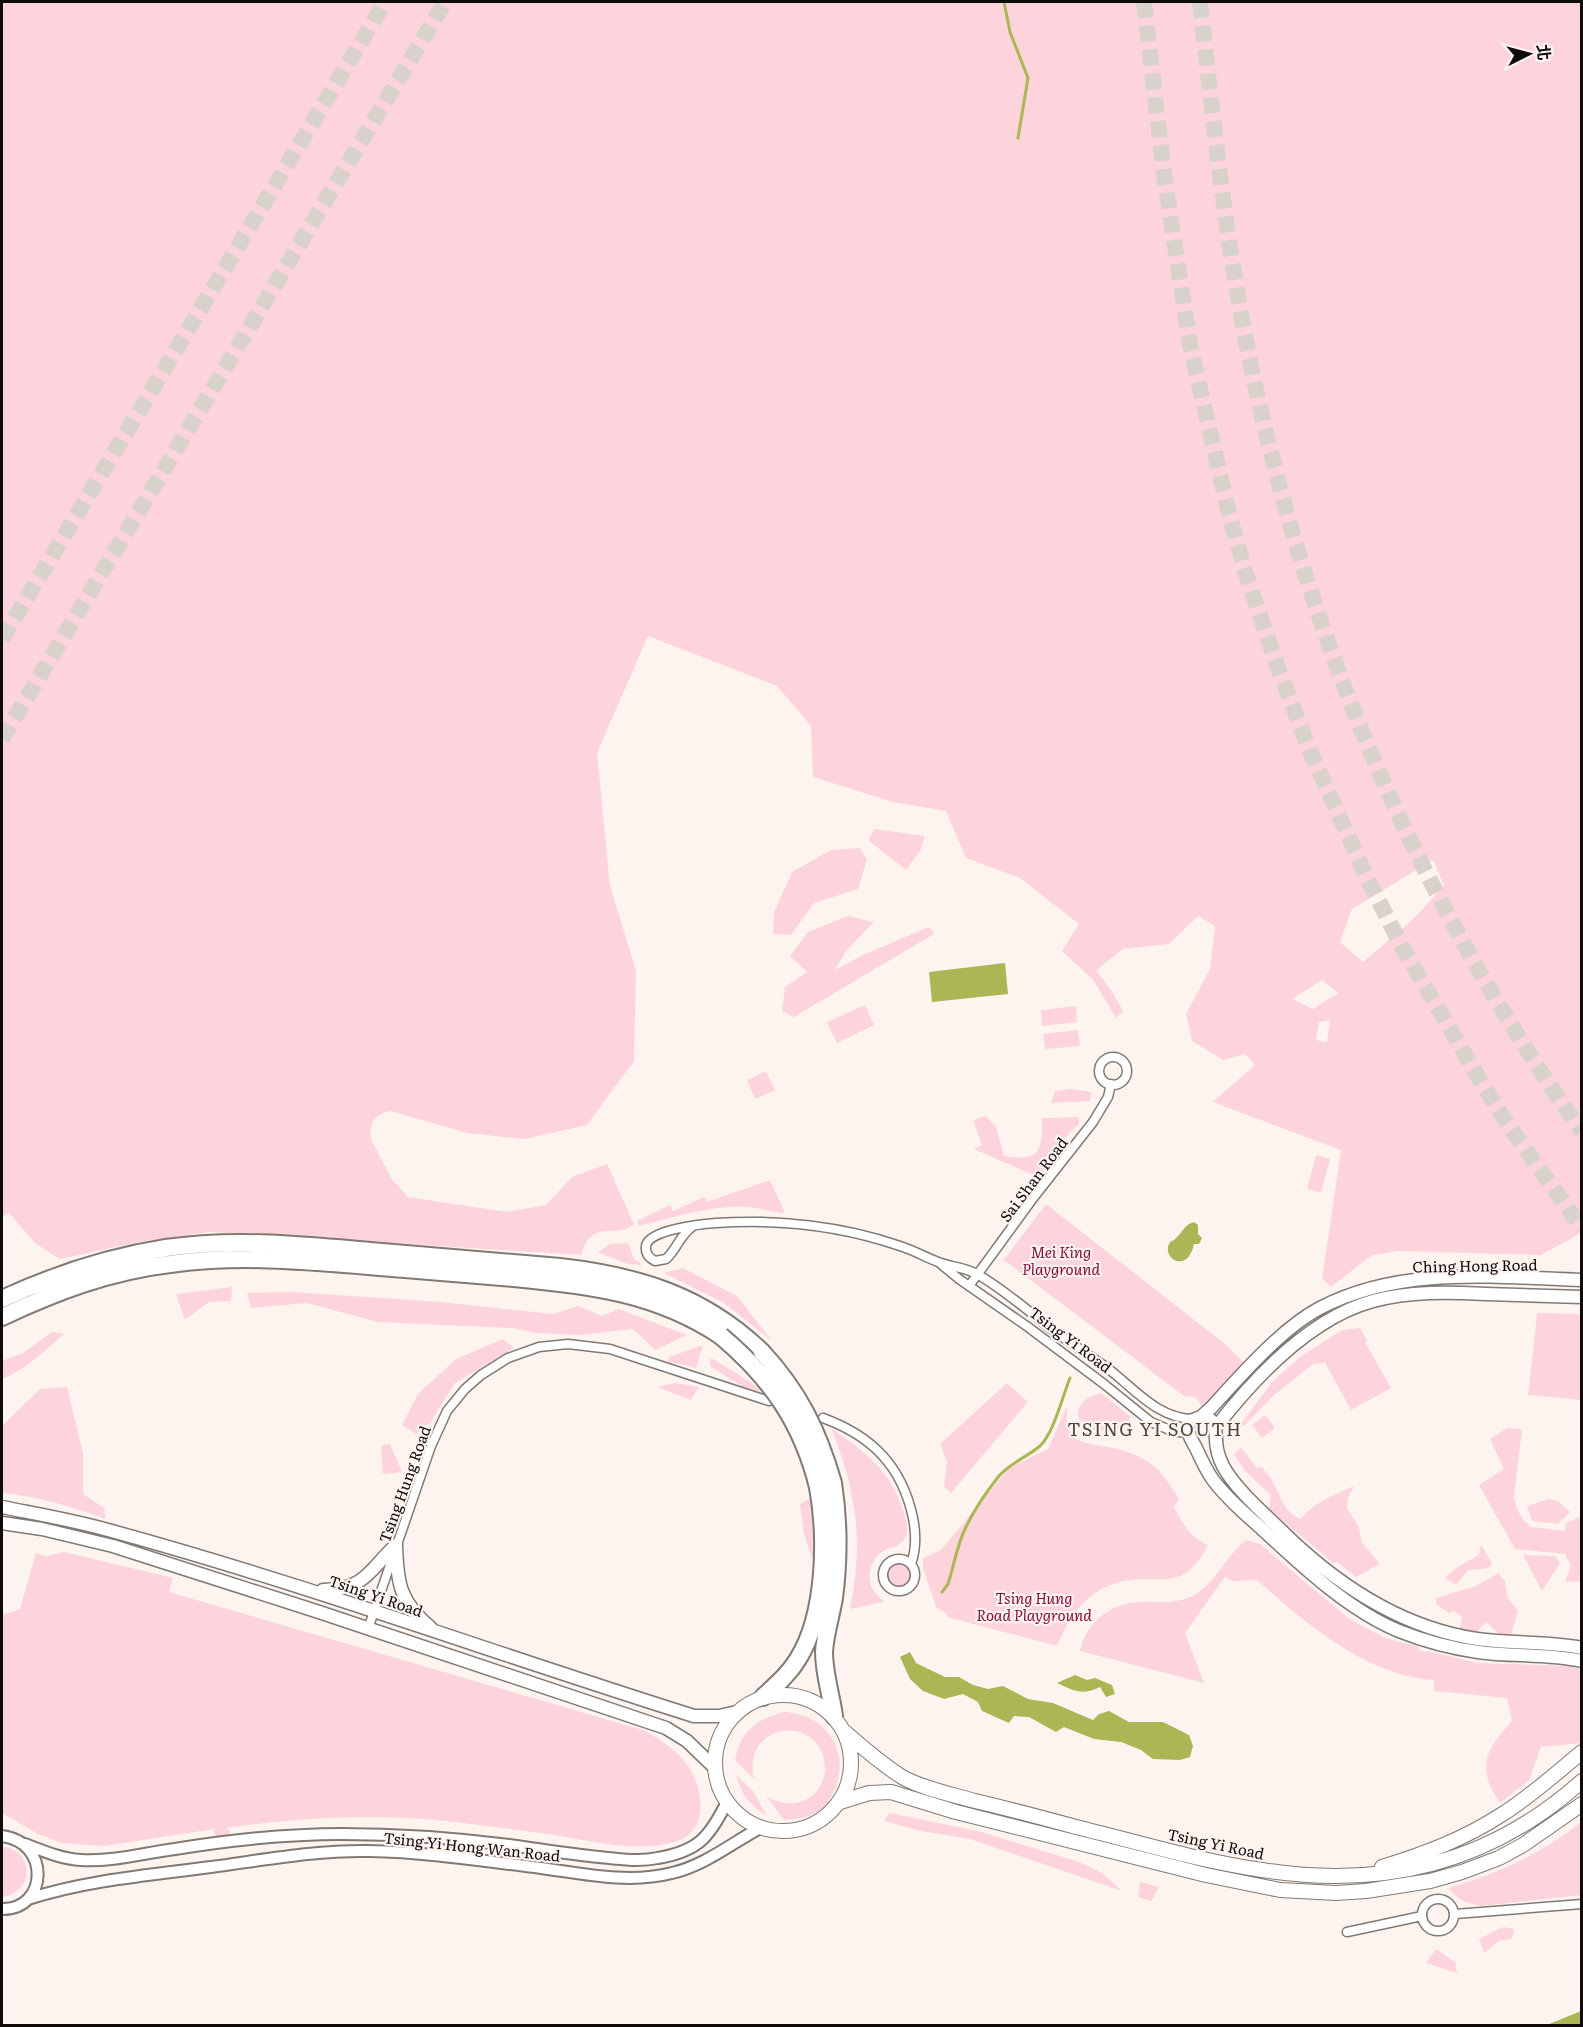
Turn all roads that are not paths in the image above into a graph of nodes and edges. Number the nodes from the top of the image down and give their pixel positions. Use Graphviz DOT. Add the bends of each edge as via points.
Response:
graph roads {
  1 [pos="1111,1084"];
  2 [pos="693,1226"];
  3 [pos="939,1262"];
  4 [pos="978,1275"];
  5 [pos="1581,1280"];
  6 [pos="969,1286"];
  7 [pos="1581,1298"];
  8 [pos="2,1299"];
  9 [pos="2,1317"];
  10 [pos="769,1401"];
  11 [pos="823,1418"];
  12 [pos="1197,1418"];
  13 [pos="1216,1432"];
  14 [pos="1190,1438"];
  15 [pos="825,1485"];
  16 [pos="2,1507"];
  17 [pos="2,1523"];
  18 [pos="396,1545"];
  19 [pos="911,1564"];
  20 [pos="313,1590"];
  21 [pos="375,1612"];
  22 [pos="368,1629"];
  23 [pos="438,1634"];
  24 [pos="1581,1648"];
  25 [pos="1581,1661"];
  26 [pos="763,1697"];
  27 [pos="737,1712"];
  28 [pos="834,1716"];
  29 [pos="845,1732"];
  30 [pos="1581,1752"];
  31 [pos="715,1768"];
  32 [pos="1581,1781"];
  33 [pos="727,1802"];
  34 [pos="840,1802"];
  35 [pos="1578,1806"];
  36 [pos="760,1828"];
  37 [pos="2,1836"];
  38 [pos="25,1844"];
  39 [pos="1352,1875"];
  40 [pos="28,1899"];
  41 [pos="1581,1904"];
  42 [pos="2,1909"];
  43 [pos="1455,1914"];
  44 [pos="1422,1916"];
  45 [pos="1347,1932"];
  1 -- 4 [label="street, Sai Shan Road" via="1093,1122"];
  2 -- 2 [label="street, Tsing Yi Road" via="680,1237 666,1260 655,1261 648,1255 646,1245 651,1237"];
  2 -- 3 [label="street, Tsing Yi Road" via="755,1222 832,1229 899,1245"];
  3 -- 4 [label="street, Tsing Yi Road"];
  3 -- 6 [label="street, Tsing Yi Road"];
  4 -- 6 [label="street, Sai Shan Road"];
  4 -- 12 [label="street, Tsing Yi Road" via="1161,1411"];
  5 -- 12 [label="main road, Ching Hong Road" via="1444,1277 1398,1281 1355,1292 1318,1308 1281,1335"];
  6 -- 14 [label="street, Tsing Yi Road" via="1029,1327 1151,1422"];
  7 -- 13 [label="main road, Ching Hong Road" via="1433,1292 1363,1304 1330,1319 1304,1337 1245,1392"];
  8 -- 15 [label="highway, bridge" via="73,1270 197,1244 270,1243 386,1252 579,1269 634,1280 694,1302 731,1325 779,1370 805,1409 826,1457"];
  9 -- 15 [label="highway, bridge" via="40,1299 135,1270 217,1259 292,1260 561,1282 628,1294 683,1314 721,1336 751,1364 780,1398"];
  10 -- 18 [label="street, Tsing Hung Road" via="610,1349 568,1344 539,1347 508,1358 481,1375 447,1411 430,1446"];
  11 -- 19 [label="street" via="843,1425 878,1449 902,1483 914,1524"];
  12 -- 13 [label="main road" via="1209,1418"];
  12 -- 14 [label="main road" via="1190,1423"];
  13 -- 14 [label="main road" via="1210,1444 1204,1446"];
  13 -- 24 [label="main road" via="1222,1464 1243,1492 1301,1549 1387,1611 1448,1634"];
  14 -- 25 [label="main road" via="1215,1482 1245,1514 1298,1562 1380,1622 1446,1646"];
  15 -- 26 [label="highway" via="822,1560 810,1631 797,1660"];
  15 -- 28 [label="highway" via="837,1508 838,1555 824,1665"];
  16 -- 20 [label="main road, Tsing Yi Road" via="106,1529"];
  17 -- 22 [label="main road, Tsing Yi Road" via="113,1546"];
  18 -- 20 [label="main road" via="356,1584 340,1590"];
  18 -- 21 [label="street, Tsing Hung Road"];
  18 -- 23 [label="main road" via="404,1596 416,1615"];
  20 -- 21 [label="main road, Tsing Yi Road"];
  21 -- 22 [label="street, Tsing Hung Road"];
  21 -- 23 [label="main road, Tsing Yi Road"];
  22 -- 31 [label="main road, Tsing Yi Road" via="666,1728 687,1741"];
  23 -- 27 [label="main road, Tsing Yi Road" via="694,1716"];
  26 -- 27 [label="main road, Tsing Yi Road"];
  26 -- 28 [label="main road, Tsing Yi Road" via="802,1696"];
  27 -- 31 [label="main road, Tsing Yi Road" via="718,1741"];
  28 -- 29 [label="main road, Tsing Yi Road"];
  29 -- 34 [label="main road, Tsing Yi Road" via="852,1762"];
  29 -- 39 [label="main road, Tsing Yi Road" via="904,1778 948,1794 1261,1870"];
  30 -- 39 [label="main road" via="1496,1819 1443,1846"];
  31 -- 33 [label="main road, Tsing Yi Road"];
  32 -- 39 [label="main road, Tsing Yi Road" via="1520,1828 1489,1845 1428,1866"];
  33 -- 36 [label="main road, Tsing Yi Road" via="736,1813"];
  33 -- 38 [label="street, Tsing Yi Hong Wan Road" via="709,1833 686,1852 655,1859 619,1859 452,1839 341,1834 263,1838 95,1861 51,1854"];
  34 -- 35 [label="main road, Tsing Yi Road" via="869,1793 891,1792 1206,1875 1259,1887 1317,1893 1366,1891 1450,1876 1486,1863 1536,1836"];
  34 -- 36 [label="main road, Tsing Yi Road" via="823,1819 805,1828 781,1832"];
  36 -- 40 [label="street, Tsing Yi Hong Wan Road" via="688,1868 649,1877 615,1877 423,1854 348,1851 306,1853 71,1887"];
  37 -- 38 [label="street, Tsing Yi Hong Wan Road"];
  38 -- 40 [label="street" via="38,1864 35,1889"];
  40 -- 42 [label="street, Tsing Yi Hong Wan Road"];
  41 -- 43 [label="street"];
  43 -- 44 [label="street" via="1452,1924 1442,1931 1426,1926"];
  43 -- 44 [label="street" via="1450,1903 1440,1899 1428,1902"];
  44 -- 45 [label="street"];
}
